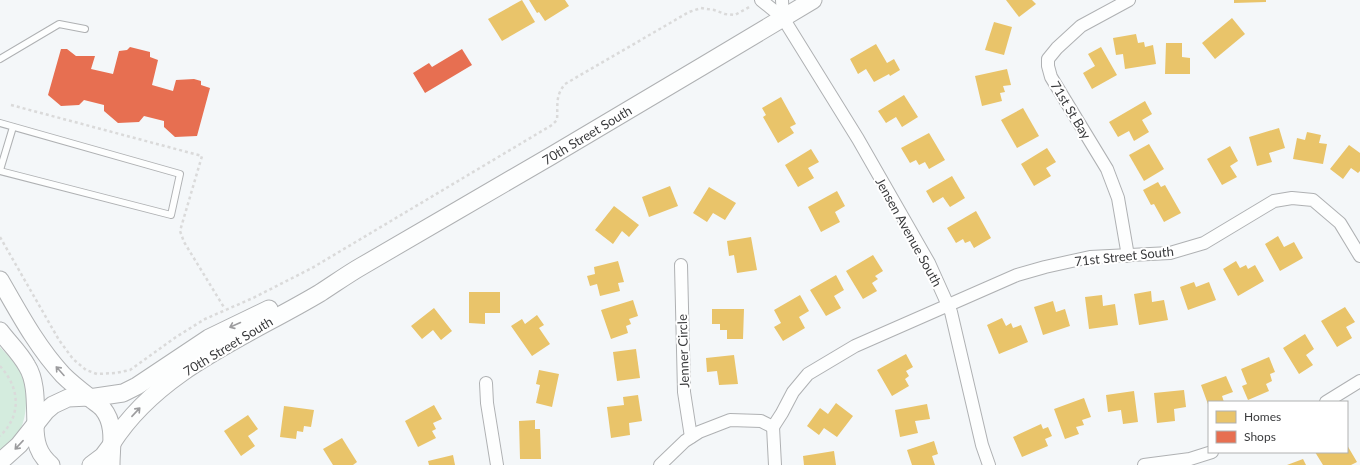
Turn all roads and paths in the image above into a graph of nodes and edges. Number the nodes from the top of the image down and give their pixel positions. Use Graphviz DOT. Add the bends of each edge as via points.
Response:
graph roads {
  1 [pos="761,0"];
  2 [pos="782,0"];
  3 [pos="813,0"];
  4 [pos="1129,0"];
  5 [pos="783,18"];
  6 [pos="85,29"];
  7 [pos="0,59"];
  8 [pos="11,105"];
  9 [pos="0,123"];
  10 [pos="13,127"];
  11 [pos="0,171"];
  12 [pos="0,237"];
  13 [pos="1128,256"];
  14 [pos="1360,256"];
  15 [pos="681,265"];
  16 [pos="360,267"];
  17 [pos="0,280"];
  18 [pos="948,306"];
  19 [pos="225,309"];
  20 [pos="0,332"];
  21 [pos="0,366"];
  22 [pos="1360,381"];
  23 [pos="486,383"];
  24 [pos="89,397"];
  25 [pos="1328,401"];
  26 [pos="35,425"];
  27 [pos="773,427"];
  28 [pos="0,436"];
  29 [pos="691,436"];
  30 [pos="112,444"];
  31 [pos="1209,453"];
  32 [pos="0,462"];
  33 [pos="51,465"];
  34 [pos="91,465"];
  35 [pos="111,465"];
  36 [pos="496,465"];
  37 [pos="660,465"];
  38 [pos="775,465"];
  39 [pos="989,465"];
  40 [pos="1144,465"];
  1 -- 5 [label="street, Jensen Avenue South"];
  1 -- 19 [label="path" via="734,15 701,8 689,12 565,84 557,99 557,120 552,125 312,268"];
  2 -- 5 [label="street, Jensen Avenue South"];
  3 -- 5 [label="main road, 70th Street South"];
  4 -- 13 [label="street, 71st St Bay" via="1081,26 1048,59 1051,76 1107,169 1118,198"];
  5 -- 16 [label="main road, 70th Street South"];
  5 -- 18 [label="street, Jensen Avenue South" via="858,139 929,263"];
  6 -- 7 [label="lane" via="59,24"];
  8 -- 19 [label="path" via="202,156 180,231 184,242"];
  9 -- 10 [label="lane"];
  10 -- 11 [label="lane"];
  10 -- 11 [label="lane" via="180,174 171,215"];
  12 -- 19 [label="path" via="59,340 73,359 86,370 97,374 130,370 176,337"];
  13 -- 14 [label="street, 71st Street South" via="1170,253 1204,243 1274,201 1292,198 1313,200 1340,223"];
  13 -- 18 [label="street, 71st Street South" via="1090,258 1045,266 1017,275"];
  15 -- 29 [label="street, Jenner Circle" via="684,392"];
  16 -- 24 [label="main road, 70th Street South, one-way" via="208,338 123,393"];
  30 -- 16 [label="main road, 70th Street South, one-way" via="125,424 144,404 194,365"];
  24 -- 17 [label="main road, one-way" via="68,380 49,358"];
  18 -- 27 [label="street, 71st Street South" via="855,346 808,374 793,392"];
  18 -- 39 [label="street, Jensen Avenue South" via="982,446"];
  20 -- 26 [label="main road" via="31,373"];
  21 -- 28 [label="path" via="12,382 16,398 12,420"];
  22 -- 25 [label="street"];
  23 -- 36 [label="street"];
  24 -- 26 [label="main road, 70th Street South" via="68,398 56,402"];
  24 -- 30 [label="main road" via="108,417"];
  26 -- 32 [label="main road, one-way" via="19,445"];
  26 -- 33 [label="main road" via="37,447"];
  27 -- 29 [label="street" via="761,421 730,420"];
  27 -- 38 [label="street"];
  29 -- 37 [label="street"];
  30 -- 34 [label="main road, 70th Street South" via="103,456"];
  30 -- 35 [label="main road"];
  31 -- 40 [label="street" via="1190,459"];
}
